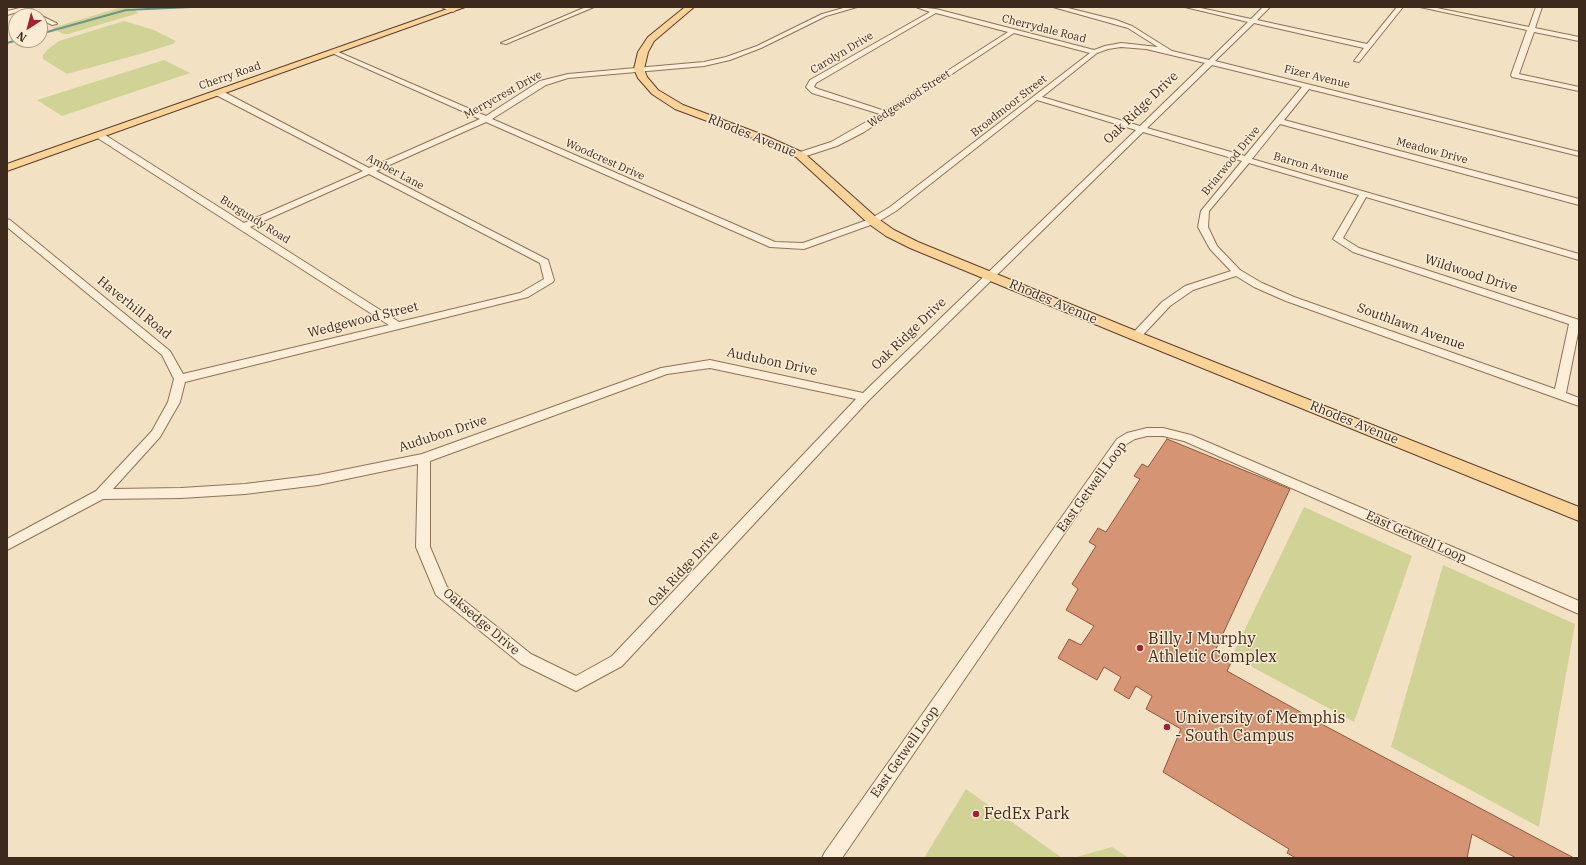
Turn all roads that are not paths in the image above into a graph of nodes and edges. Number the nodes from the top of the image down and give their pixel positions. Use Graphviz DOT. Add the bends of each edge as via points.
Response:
graph roads {
  1 [pos="591,7"];
  2 [pos="690,7"];
  3 [pos="854,7"];
  4 [pos="919,7"];
  5 [pos="1056,7"];
  6 [pos="1188,7"];
  7 [pos="1267,7"];
  8 [pos="1400,7"];
  9 [pos="1422,7"];
  10 [pos="1539,7"];
  11 [pos="452,8"];
  12 [pos="936,11"];
  13 [pos="48,21"];
  14 [pos="1252,22"];
  15 [pos="54,24"];
  16 [pos="1530,30"];
  17 [pos="1013,32"];
  18 [pos="1579,39"];
  19 [pos="504,43"];
  20 [pos="1369,47"];
  21 [pos="334,52"];
  22 [pos="1095,52"];
  23 [pos="1170,52"];
  24 [pos="1357,61"];
  25 [pos="1208,62"];
  26 [pos="639,69"];
  27 [pos="1308,86"];
  28 [pos="1579,89"];
  29 [pos="219,93"];
  30 [pos="1037,98"];
  31 [pos="886,114"];
  32 [pos="486,119"];
  33 [pos="1280,121"];
  34 [pos="1142,128"];
  35 [pos="99,135"];
  36 [pos="1579,154"];
  37 [pos="800,155"];
  38 [pos="1246,160"];
  39 [pos="7,168"];
  40 [pos="370,171"];
  41 [pos="1364,194"];
  42 [pos="1579,202"];
  43 [pos="873,221"];
  44 [pos="7,222"];
  45 [pos="243,227"];
  46 [pos="1579,256"];
  47 [pos="1237,272"];
  48 [pos="989,275"];
  49 [pos="549,280"];
  50 [pos="398,326"];
  51 [pos="1136,336"];
  52 [pos="180,379"];
  53 [pos="1560,395"];
  54 [pos="865,397"];
  55 [pos="1579,402"];
  56 [pos="424,458"];
  57 [pos="101,494"];
  58 [pos="1579,514"];
  59 [pos="7,544"];
  60 [pos="1579,608"];
  61 [pos="576,684"];
  62 [pos="831,858"];
  1 -- 19 [label="street"];
  2 -- 26 [label="main road" via="651,39 642,52"];
  3 -- 26 [label="street, Merrycrest Drive" via="824,15 728,59 704,64"];
  4 -- 12 [label="street, Cherrydale Road"];
  5 -- 23 [label="street, Fizer Avenue" via="1130,27"];
  6 -- 14 [label="street"];
  7 -- 14 [label="street, Oak Ridge Drive"];
  8 -- 20 [label="street"];
  9 -- 16 [label="street"];
  10 -- 16 [label="street"];
  11 -- 21 [label="main road, Cherry Road"];
  12 -- 17 [label="street, Cherrydale Road"];
  12 -- 31 [label="street, Carolyn Drive" via="814,82 810,87 815,91"];
  13 -- 15 [label="street"];
  14 -- 20 [label="street"];
  14 -- 25 [label="street, Oak Ridge Drive"];
  16 -- 18 [label="street"];
  16 -- 28 [label="street" via="1515,75"];
  17 -- 22 [label="street, Cherrydale Road"];
  17 -- 31 [label="street, Wedgewood Street"];
  20 -- 24 [label="street"];
  21 -- 29 [label="main road, Cherry Road"];
  21 -- 32 [label="street, Woodcrest Drive"];
  22 -- 23 [label="street, Broadmoor Street" via="1121,45 1146,46"];
  22 -- 30 [label="street, Broadmoor Street"];
  23 -- 25 [label="street, Fizer Avenue"];
  25 -- 27 [label="street, Fizer Avenue"];
  25 -- 34 [label="street, Oak Ridge Drive"];
  26 -- 32 [label="street, Merrycrest Drive" via="568,76 543,83"];
  26 -- 37 [label="main road, Rhodes Avenue" via="655,92 679,107"];
  27 -- 33 [label="street, Briarwood Drive"];
  27 -- 36 [label="street, Fizer Avenue"];
  29 -- 35 [label="main road, Cherry Road"];
  29 -- 40 [label="street, Amber Lane"];
  30 -- 34 [label="street, Barron Avenue"];
  30 -- 43 [label="street, Broadmoor Street" via="893,210"];
  31 -- 37 [label="street, Wedgewood Street" via="834,144"];
  32 -- 40 [label="street, Merrycrest Drive"];
  32 -- 43 [label="street, Woodcrest Drive" via="773,245 804,246"];
  33 -- 38 [label="street, Briarwood Drive"];
  33 -- 42 [label="street, Meadow Drive"];
  34 -- 38 [label="street, Barron Avenue"];
  34 -- 48 [label="street, Oak Ridge Drive"];
  35 -- 39 [label="main road, Cherry Road"];
  35 -- 45 [label="street, Burgundy Road"];
  37 -- 43 [label="main road, Rhodes Avenue"];
  38 -- 41 [label="street, Barron Avenue"];
  38 -- 47 [label="street, Briarwood Drive" via="1205,211 1203,227 1213,247"];
  40 -- 45 [label="street, Merrycrest Drive"];
  40 -- 49 [label="street, Amber Lane" via="545,262"];
  41 -- 46 [label="street, Barron Avenue"];
  41 -- 53 [label="street, Wildwood Drive" via="1338,239 1356,250 1576,322"];
  43 -- 48 [label="main road, Rhodes Avenue" via="914,245"];
  44 -- 52 [label="street, Haverhill Road" via="166,353"];
  45 -- 50 [label="street, Burgundy Road"];
  47 -- 51 [label="street" via="1189,288 1166,304"];
  47 -- 53 [label="street, Southlawn Avenue" via="1258,285 1290,299"];
  48 -- 51 [label="main road, Rhodes Avenue"];
  48 -- 54 [label="street, Oak Ridge Drive"];
  49 -- 50 [label="street, Wedgewood Street" via="524,295"];
  50 -- 52 [label="street, Wedgewood Street"];
  51 -- 58 [label="main road, Rhodes Avenue"];
  52 -- 57 [label="street" via="174,402 156,434"];
  53 -- 55 [label="street, Southlawn Avenue"];
  54 -- 56 [label="street, Audubon Drive" via="710,364 665,371"];
  54 -- 61 [label="street, Oak Ridge Drive" via="616,661"];
  56 -- 57 [label="street, Audubon Drive" via="318,480 245,489"];
  56 -- 61 [label="street, Oaksedge Drive" via="423,547 441,591 526,659"];
  57 -- 59 [label="street, Audubon Drive"];
  60 -- 62 [label="street, East Getwell Loop" via="1187,438 1163,432 1131,436 1121,442"];
}
